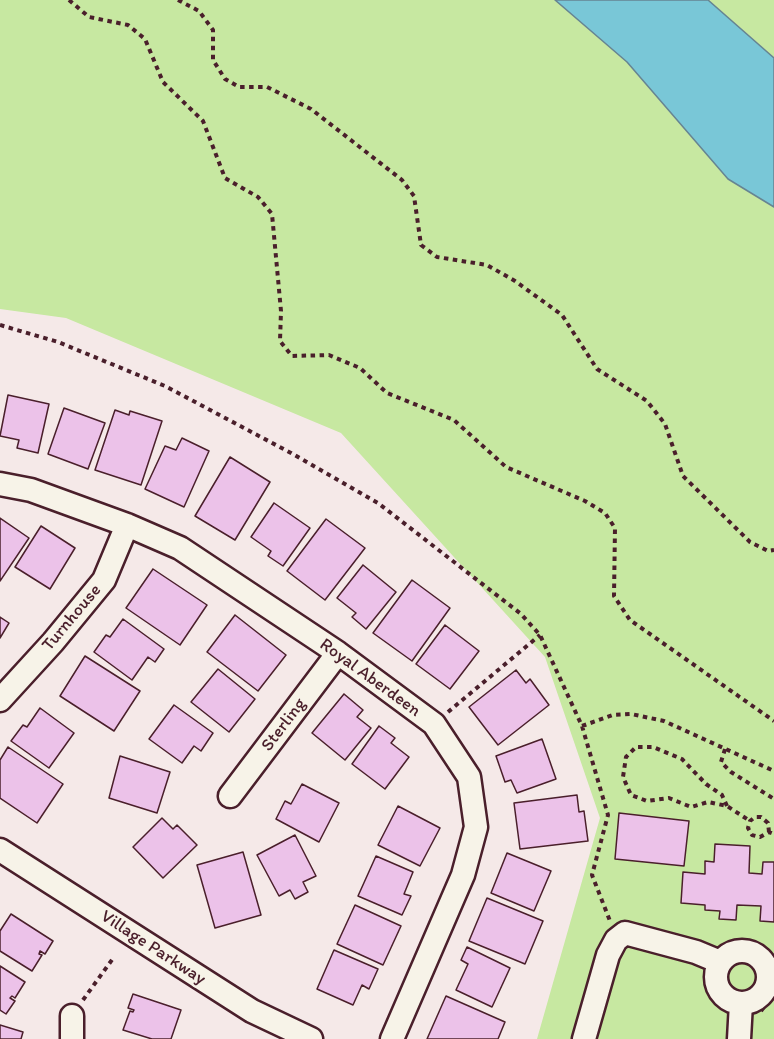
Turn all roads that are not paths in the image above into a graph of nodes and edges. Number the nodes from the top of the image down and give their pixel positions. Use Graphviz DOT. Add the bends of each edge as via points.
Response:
graph roads {
  1 [pos="0,484"];
  2 [pos="127,525"];
  3 [pos="338,653"];
  4 [pos="0,700"];
  5 [pos="230,796"];
  6 [pos="0,849"];
  7 [pos="720,962"];
  8 [pos="741,1003"];
  9 [pos="72,1016"];
  10 [pos="72,1039"];
  11 [pos="311,1039"];
  12 [pos="392,1039"];
  13 [pos="584,1039"];
  14 [pos="739,1039"];
  1 -- 2 [label="street, Royal Aberdeen" via="31,490"];
  2 -- 3 [label="street, Royal Aberdeen" via="180,548"];
  2 -- 4 [label="street, Turnhouse" via="104,580"];
  3 -- 5 [label="street, Sterling"];
  3 -- 12 [label="street, Royal Aberdeen" via="434,724 469,777 476,827 463,875"];
  6 -- 11 [label="street, Village Parkway" via="252,1011"];
  7 -- 8 [label="street" via="716,973 719,990"];
  7 -- 8 [label="street" via="740,950 764,961 769,977 763,993"];
  7 -- 13 [label="street" via="625,933 608,955"];
  8 -- 14 [label="street"];
  9 -- 10 [label="street"];
}
